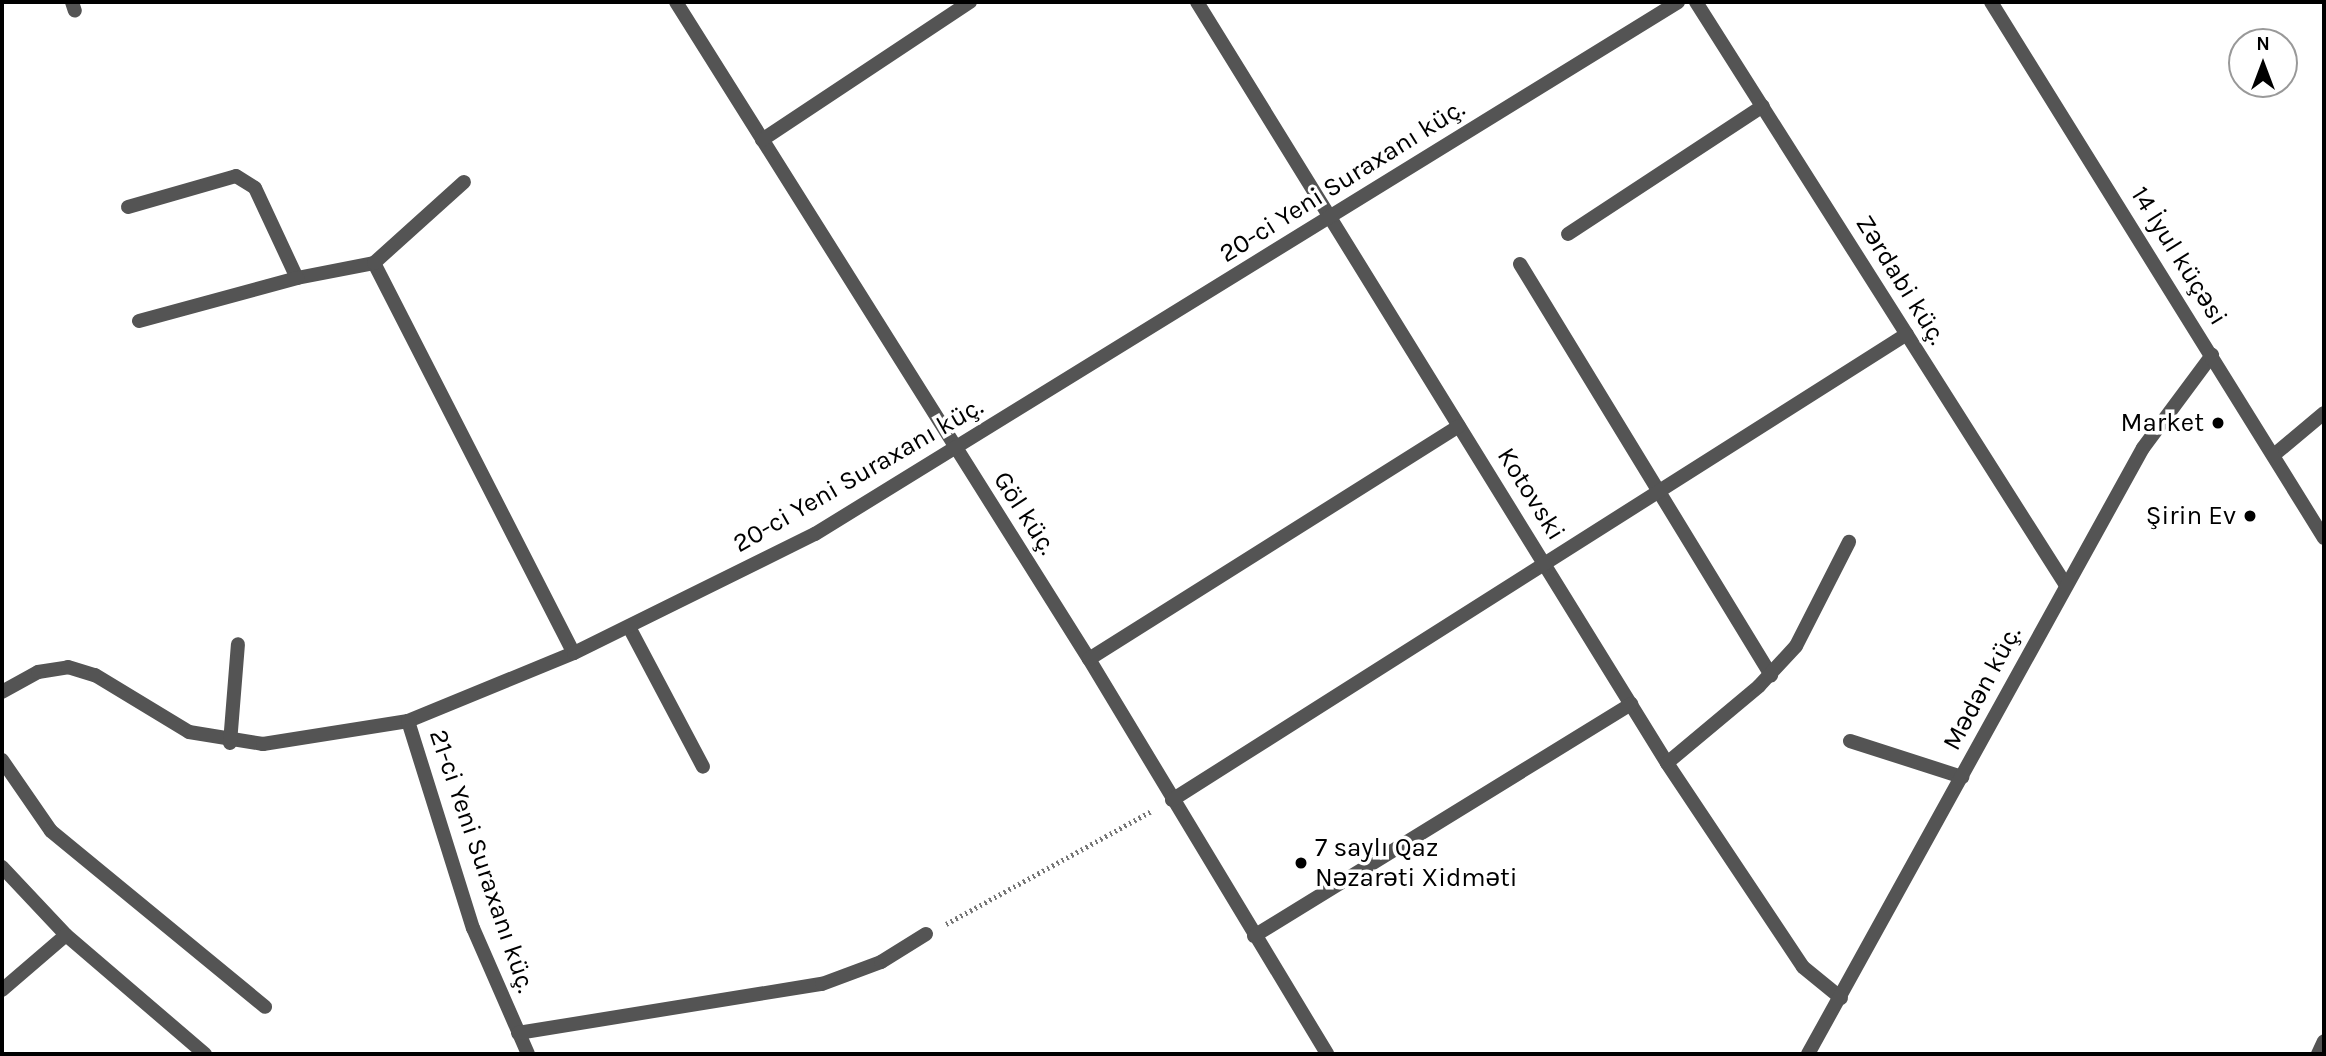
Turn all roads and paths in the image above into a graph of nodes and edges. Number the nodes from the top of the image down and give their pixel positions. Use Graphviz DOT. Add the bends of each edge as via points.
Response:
graph roads {
  1 [pos="676,2"];
  2 [pos="970,2"];
  3 [pos="1198,2"];
  4 [pos="1678,2"];
  5 [pos="1696,2"];
  6 [pos="1991,2"];
  7 [pos="1763,106"];
  8 [pos="762,140"];
  9 [pos="464,182"];
  10 [pos="128,206"];
  11 [pos="1331,216"];
  12 [pos="1568,234"];
  13 [pos="374,263"];
  14 [pos="1520,264"];
  15 [pos="297,278"];
  16 [pos="139,321"];
  17 [pos="1907,334"];
  18 [pos="2213,355"];
  19 [pos="2324,413"];
  20 [pos="1459,426"];
  21 [pos="955,451"];
  22 [pos="2275,454"];
  23 [pos="1659,495"];
  24 [pos="2324,538"];
  25 [pos="1849,542"];
  26 [pos="1548,567"];
  27 [pos="2065,584"];
  28 [pos="629,627"];
  29 [pos="238,644"];
  30 [pos="574,653"];
  31 [pos="1089,659"];
  32 [pos="1770,675"];
  33 [pos="2,692"];
  34 [pos="1631,704"];
  35 [pos="408,721"];
  36 [pos="1850,741"];
  37 [pos="230,743"];
  38 [pos="2,760"];
  39 [pos="1667,763"];
  40 [pos="704,767"];
  41 [pos="1962,777"];
  42 [pos="1172,800"];
  43 [pos="2,867"];
  44 [pos="926,934"];
  45 [pos="66,935"];
  46 [pos="1254,936"];
  47 [pos="2,990"];
  48 [pos="1841,998"];
  49 [pos="265,1007"];
  50 [pos="518,1033"];
  51 [pos="2324,1041"];
  52 [pos="205,1054"];
  53 [pos="528,1054"];
  54 [pos="1327,1054"];
  55 [pos="1808,1054"];
  56 [pos="2318,1054"];
  1 -- 8 [label="street, Göl küç."];
  2 -- 8 [label="street"];
  3 -- 11 [label="street, Kotovski"];
  4 -- 11 [label="street, 20-ci Yeni Suraxanı küç."];
  5 -- 7 [label="street, Zərdabi küç."];
  6 -- 18 [label="street, 14 İyul küçəsi"];
  7 -- 12 [label="street"];
  7 -- 17 [label="street, Zərdabi küç."];
  8 -- 21 [label="street, Göl küç."];
  9 -- 13 [label="street"];
  10 -- 15 [label="street" via="236,176 255,188"];
  11 -- 20 [label="street, Kotovski"];
  11 -- 21 [label="street, 20-ci Yeni Suraxanı küç."];
  13 -- 15 [label="street"];
  13 -- 30 [label="street"];
  14 -- 23 [label="street"];
  15 -- 16 [label="street"];
  17 -- 23 [label="street"];
  17 -- 27 [label="street, Zərdabi küç."];
  18 -- 22 [label="street, 14 İyul küçəsi"];
  18 -- 27 [label="street, Mədən küç." via="2143,448"];
  19 -- 22 [label="street"];
  20 -- 26 [label="street, Kotovski"];
  20 -- 31 [label="street"];
  21 -- 28 [label="street, 20-ci Yeni Suraxanı küç." via="814,534"];
  21 -- 31 [label="street, Göl küç."];
  22 -- 24 [label="street, 14 İyul küçəsi"];
  23 -- 26 [label="street"];
  23 -- 32 [label="street"];
  25 -- 32 [label="street" via="1796,646"];
  26 -- 34 [label="street, Kotovski"];
  26 -- 42 [label="street"];
  27 -- 41 [label="street, Mədən küç."];
  28 -- 30 [label="street, 20-ci Yeni Suraxanı küç."];
  28 -- 40 [label="street"];
  29 -- 37 [label="street"];
  30 -- 35 [label="street, 20-ci Yeni Suraxanı küç."];
  31 -- 42 [label="street, Göl küç."];
  32 -- 39 [label="street"];
  33 -- 37 [label="street, 20-ci Yeni Suraxanı küç." via="38,672 68,667 95,676 189,732"];
  34 -- 39 [label="street, Kotovski"];
  34 -- 46 [label="street"];
  35 -- 37 [label="street, 20-ci Yeni Suraxanı küç." via="263,744"];
  35 -- 50 [label="street, 21-ci Yeni Suraxanı küç." via="472,928"];
  36 -- 41 [label="street"];
  38 -- 49 [label="street" via="51,831"];
  39 -- 48 [label="street, Kotovski" via="1803,967"];
  41 -- 48 [label="street, Mədən küç."];
  42 -- 44 [label="path"];
  42 -- 46 [label="street, Göl küç."];
  43 -- 45 [label="street"];
  44 -- 50 [label="street" via="881,962 822,984"];
  45 -- 47 [label="street"];
  45 -- 52 [label="street"];
  46 -- 54 [label="street, Göl küç."];
  48 -- 55 [label="street, Mədən küç."];
  50 -- 53 [label="street, 21-ci Yeni Suraxanı küç."];
  51 -- 56 [label="street"];
}
